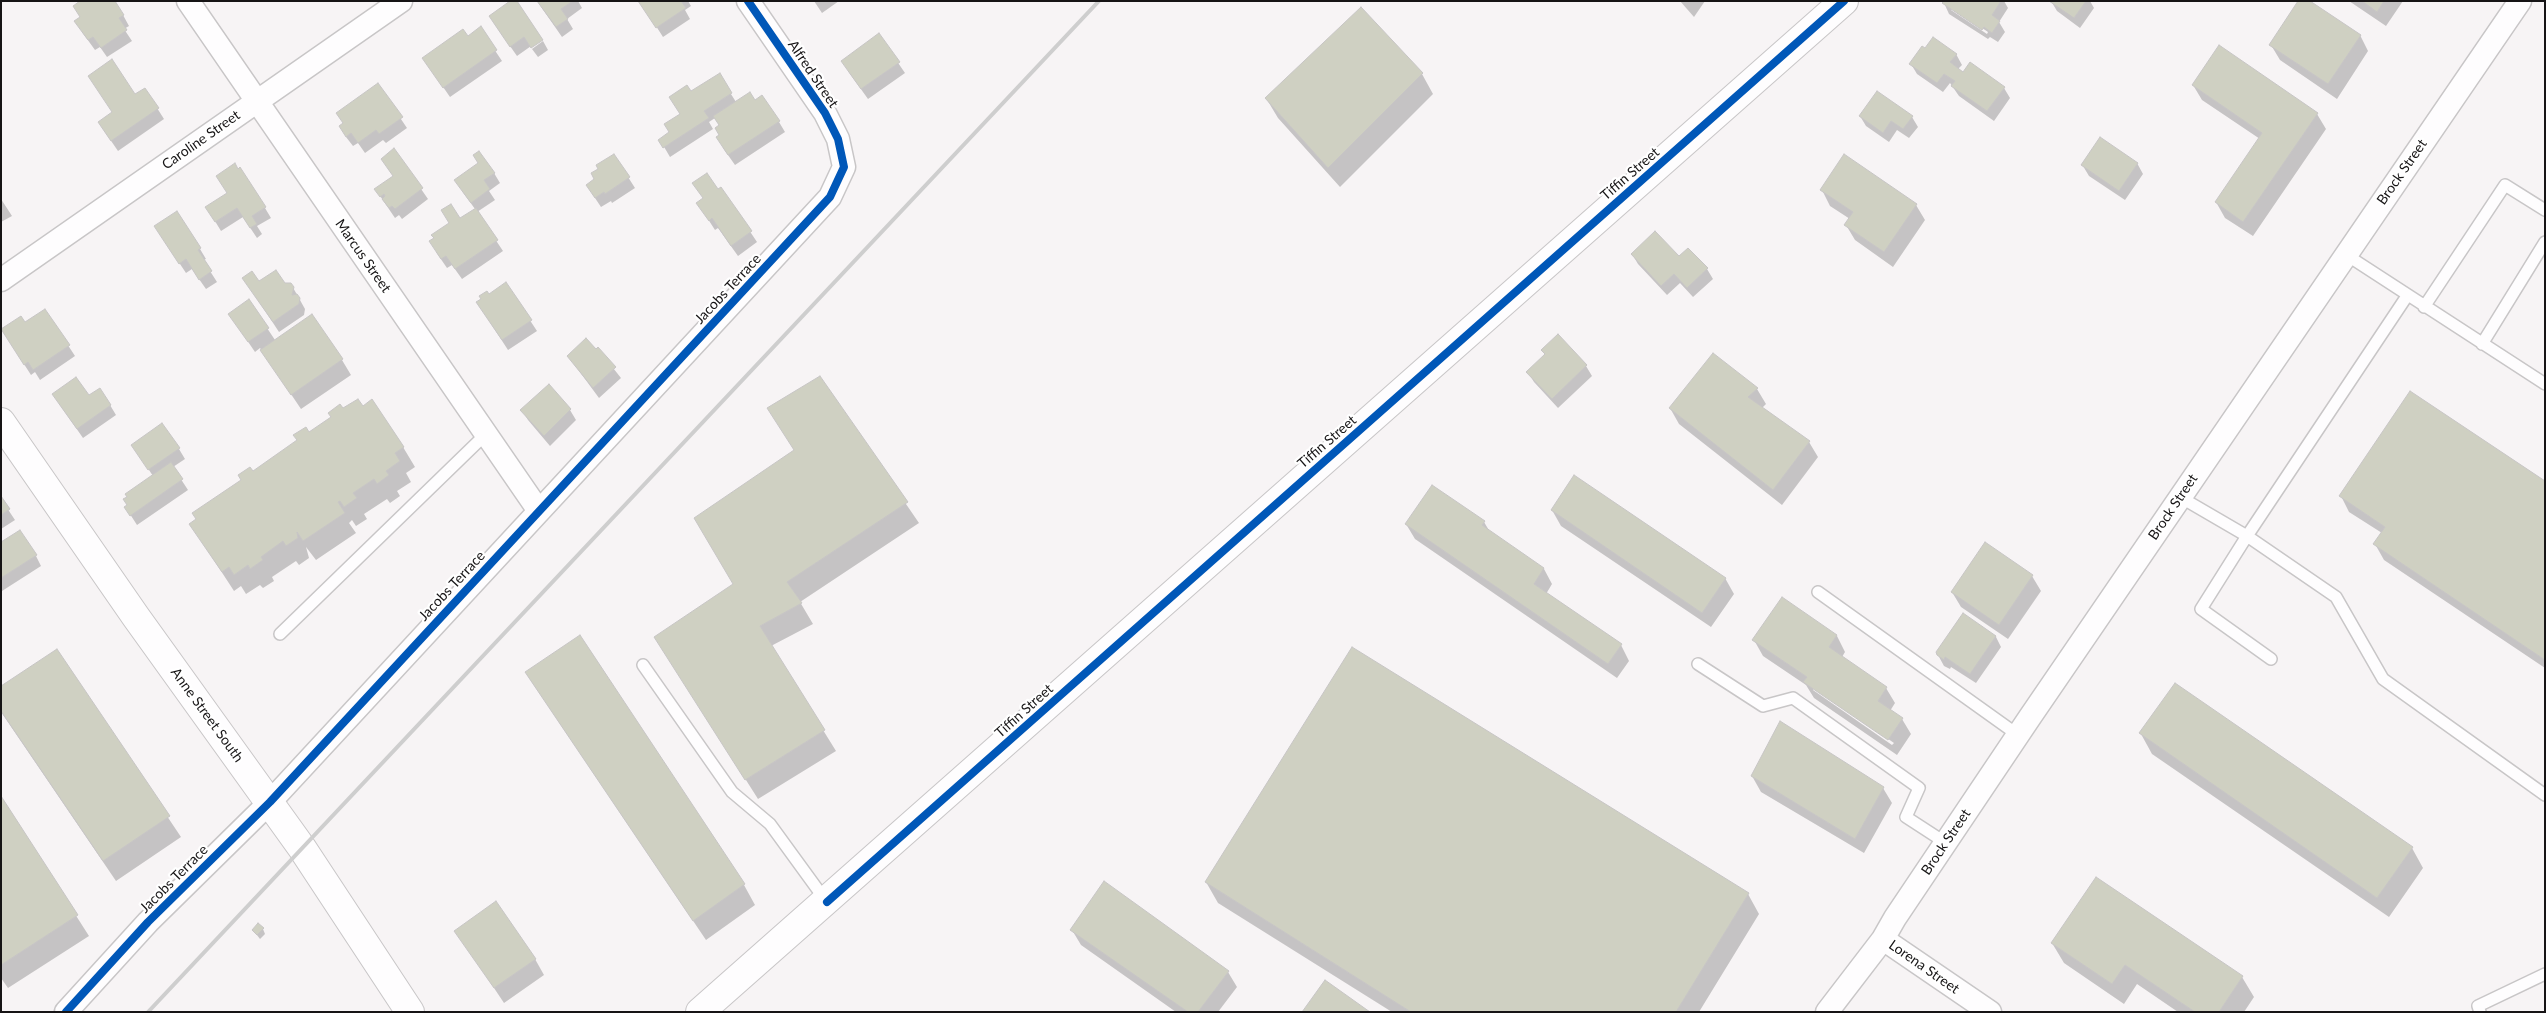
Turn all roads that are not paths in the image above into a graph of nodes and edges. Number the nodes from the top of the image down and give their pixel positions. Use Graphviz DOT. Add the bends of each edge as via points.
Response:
graph roads {
  1 [pos="188,1"];
  2 [pos="401,1"];
  3 [pos="748,1"];
  4 [pos="1844,1"];
  5 [pos="2520,1"];
  6 [pos="257,101"];
  7 [pos="844,167"];
  8 [pos="2545,210"];
  9 [pos="2545,242"];
  10 [pos="2345,254"];
  11 [pos="1,280"];
  12 [pos="2407,296"];
  13 [pos="2424,307"];
  14 [pos="2482,344"];
  15 [pos="2545,384"];
  16 [pos="1,422"];
  17 [pos="486,434"];
  18 [pos="2180,497"];
  19 [pos="538,511"];
  20 [pos="2247,536"];
  21 [pos="1818,592"];
  22 [pos="280,634"];
  23 [pos="2271,659"];
  24 [pos="1698,664"];
  25 [pos="643,665"];
  26 [pos="2018,734"];
  27 [pos="2545,795"];
  28 [pos="270,802"];
  29 [pos="1946,843"];
  30 [pos="827,902"];
  31 [pos="1883,939"];
  32 [pos="2545,974"];
  33 [pos="66,1012"];
  34 [pos="410,1012"];
  35 [pos="700,1012"];
  36 [pos="1827,1012"];
  37 [pos="1990,1012"];
  38 [pos="2480,1012"];
  1 -- 6 [label="street, Marcus Street"];
  2 -- 6 [label="street, Caroline Street"];
  3 -- 7 [label="street, Alfred Street" via="825,113 838,139"];
  4 -- 30 [label="street, Tiffin Street"];
  5 -- 10 [label="street, Brock Street"];
  6 -- 11 [label="street, Caroline Street"];
  6 -- 17 [label="street, Marcus Street"];
  7 -- 19 [label="street, Jacobs Terrace" via="830,197 800,231"];
  8 -- 13 [label="lane" via="2505,185"];
  9 -- 14 [label="lane"];
  10 -- 12 [label="lane"];
  10 -- 18 [label="street, Brock Street"];
  12 -- 13 [label="lane"];
  12 -- 20 [label="lane"];
  13 -- 14 [label="lane"];
  14 -- 15 [label="lane"];
  16 -- 28 [label="street, Anne Street South"];
  17 -- 19 [label="street, Marcus Street"];
  17 -- 22 [label="lane"];
  18 -- 20 [label="lane"];
  18 -- 26 [label="street, Brock Street"];
  19 -- 28 [label="street, Jacobs Terrace"];
  20 -- 23 [label="lane" via="2201,609"];
  20 -- 27 [label="lane" via="2336,596 2383,679"];
  21 -- 26 [label="lane"];
  24 -- 29 [label="lane" via="1763,706 1793,698 1919,788 1906,816"];
  25 -- 30 [label="lane" via="732,792 770,824"];
  26 -- 29 [label="street, Brock Street"];
  28 -- 33 [label="street, Jacobs Terrace" via="148,922"];
  28 -- 34 [label="street, Anne Street South"];
  29 -- 31 [label="street, Brock Street"];
  30 -- 35 [label="street, Tiffin Street"];
  31 -- 36 [label="street, Brock Street"];
  31 -- 37 [label="street, Lorena Street"];
  32 -- 38 [label="lane" via="2478,1006"];
}
